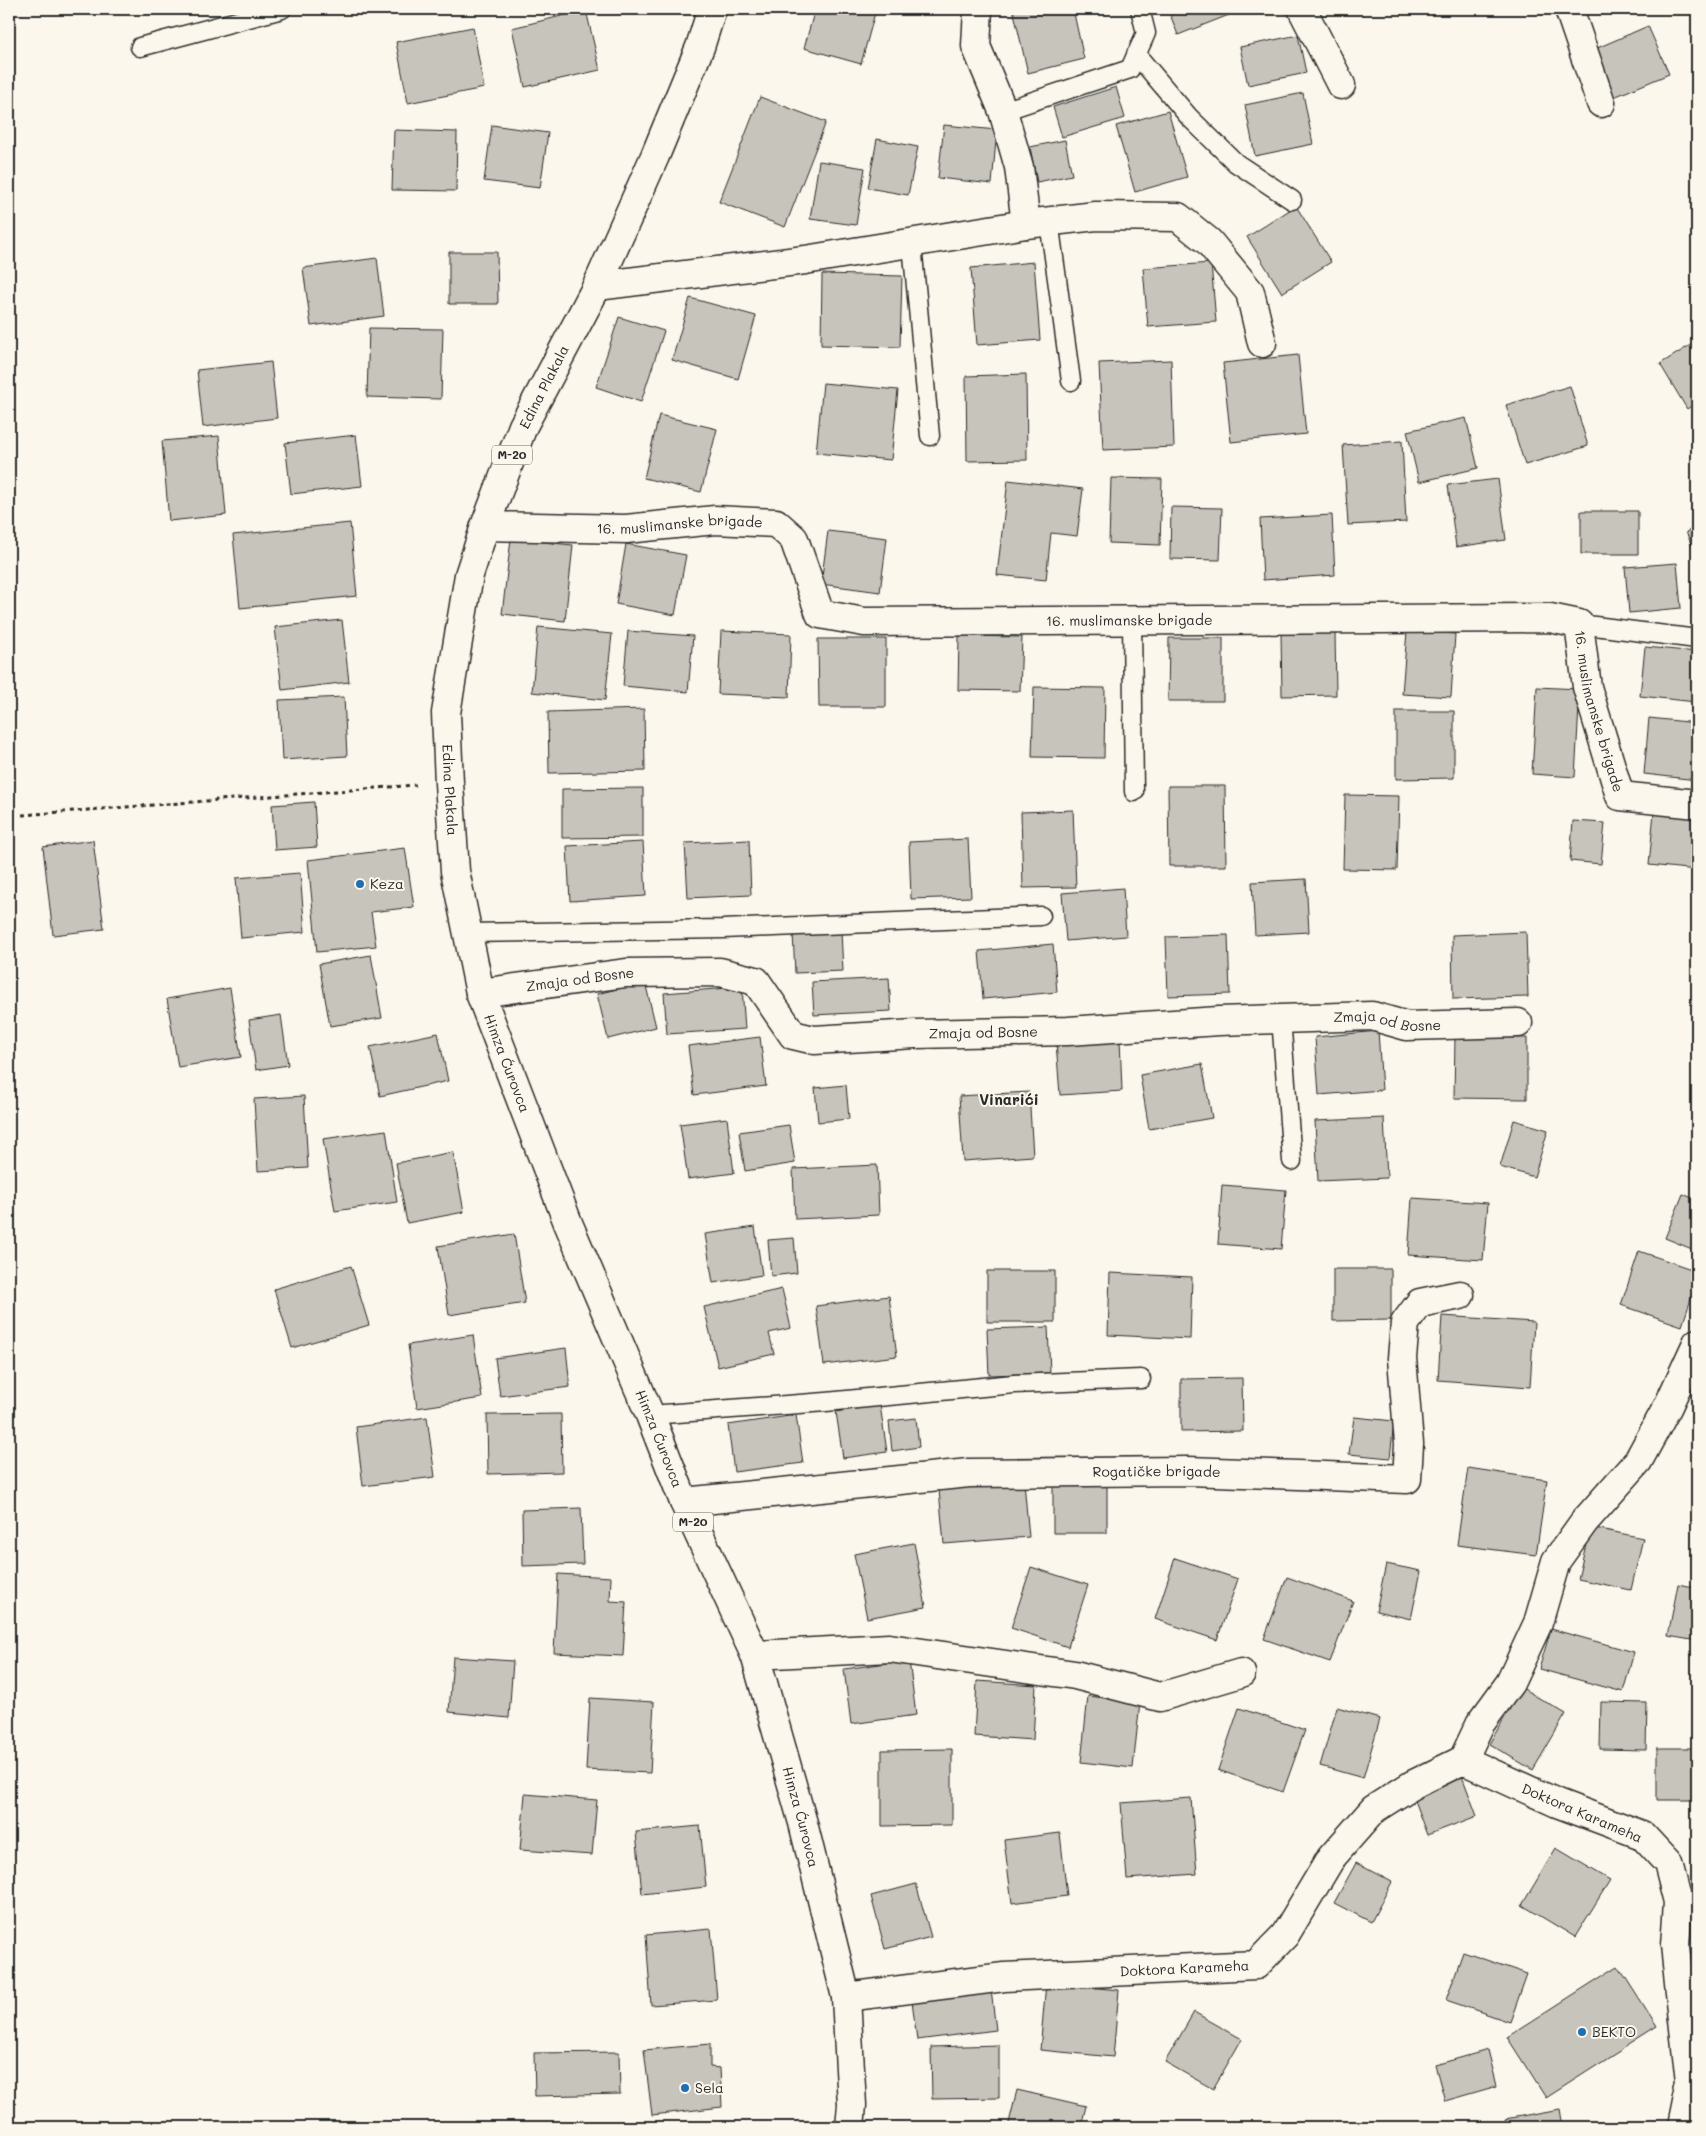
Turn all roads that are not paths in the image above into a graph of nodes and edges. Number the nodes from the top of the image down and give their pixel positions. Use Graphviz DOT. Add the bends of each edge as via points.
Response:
graph roads {
  1 [pos="282,9"];
  2 [pos="712,9"];
  3 [pos="978,9"];
  4 [pos="1140,9"];
  5 [pos="1302,9"];
  6 [pos="1569,9"];
  7 [pos="140,47"];
  8 [pos="1136,54"];
  9 [pos="1341,85"];
  10 [pos="1600,103"];
  11 [pos="1003,111"];
  12 [pos="1292,200"];
  13 [pos="1037,222"];
  14 [pos="912,244"];
  15 [pos="597,286"];
  16 [pos="1262,343"];
  17 [pos="1071,381"];
  18 [pos="930,436"];
  19 [pos="485,526"];
  20 [pos="1132,621"];
  21 [pos="1580,624"];
  22 [pos="1697,639"];
  23 [pos="1134,792"];
  24 [pos="1697,804"];
  25 [pos="1041,916"];
  26 [pos="467,933"];
  27 [pos="480,993"];
  28 [pos="1281,1018"];
  29 [pos="1518,1022"];
  30 [pos="1292,1161"];
  31 [pos="1460,1295"];
  32 [pos="1697,1343"];
  33 [pos="1141,1379"];
  34 [pos="650,1415"];
  35 [pos="684,1502"];
  36 [pos="755,1655"];
  37 [pos="1241,1673"];
  38 [pos="1463,1760"];
  39 [pos="846,1998"];
  40 [pos="850,2127"];
  41 [pos="1681,2127"];
  1 -- 7 [label="lane"];
  2 -- 15 [label="street, Edina Plakala / M-20" via="700,47 655,156"];
  3 -- 11 [label="street" via="976,46"];
  4 -- 8 [label="lane" via="1146,32"];
  5 -- 9 [label="street"];
  6 -- 10 [label="street"];
  8 -- 11 [label="lane" via="1130,69"];
  8 -- 12 [label="lane" via="1189,117 1236,163"];
  11 -- 13 [label="street"];
  13 -- 14 [label="street"];
  13 -- 16 [label="street" via="1096,216 1178,217 1209,242 1250,292"];
  13 -- 17 [label="lane"];
  14 -- 15 [label="street"];
  14 -- 18 [label="lane"];
  15 -- 19 [label="street, Edina Plakala / M-20" via="523,426"];
  19 -- 20 [label="street, 16. muslimanske brigade" via="626,528 715,520 776,523 794,540 820,614 864,622"];
  19 -- 26 [label="street, Edina Plakala / M-20" via="469,575 446,713 455,872"];
  20 -- 21 [label="street, 16. muslimanske brigade" via="1550,618"];
  20 -- 23 [label="lane"];
  21 -- 22 [label="lane"];
  21 -- 24 [label="street, 16. muslimanske brigade" via="1587,687 1620,796"];
  25 -- 26 [label="lane" via="723,929"];
  26 -- 27 [label="street, Himza Ćurovca / M-20"];
  27 -- 28 [label="street, Zmaja od Bosne" via="626,973 720,972 756,981 793,1036 814,1040 1068,1031"];
  27 -- 34 [label="street, Himza Ćurovca / M-20" via="568,1223"];
  28 -- 29 [label="street, Zmaja od Bosne" via="1372,1016 1407,1026"];
  28 -- 30 [label="lane"];
  31 -- 35 [label="street, Rogatičke brigade" via="1420,1303 1405,1323 1402,1358 1409,1444 1407,1479 1188,1471 969,1473"];
  32 -- 38 [label="street" via="1638,1461 1584,1522 1556,1561 1538,1623 1510,1682 1480,1724"];
  33 -- 34 [label="lane" via="1014,1384"];
  34 -- 35 [label="street, Himza Ćurovca / M-20"];
  35 -- 36 [label="street, Himza Ćurovca / M-20"];
  36 -- 37 [label="street" via="889,1648 1075,1675 1160,1697"];
  36 -- 39 [label="street, Himza Ćurovca / M-20" via="803,1823"];
  38 -- 39 [label="street, Doktora Karameha" via="1412,1785 1374,1809 1331,1858 1284,1935 1256,1965 1004,1977"];
  38 -- 41 [label="street, Doktora Karameha" via="1558,1803 1642,1835 1668,1863 1678,1902 1675,1946 1690,2083"];
  39 -- 40 [label="street, Himza Ćurovca / M-20" via="852,2105"];
}
